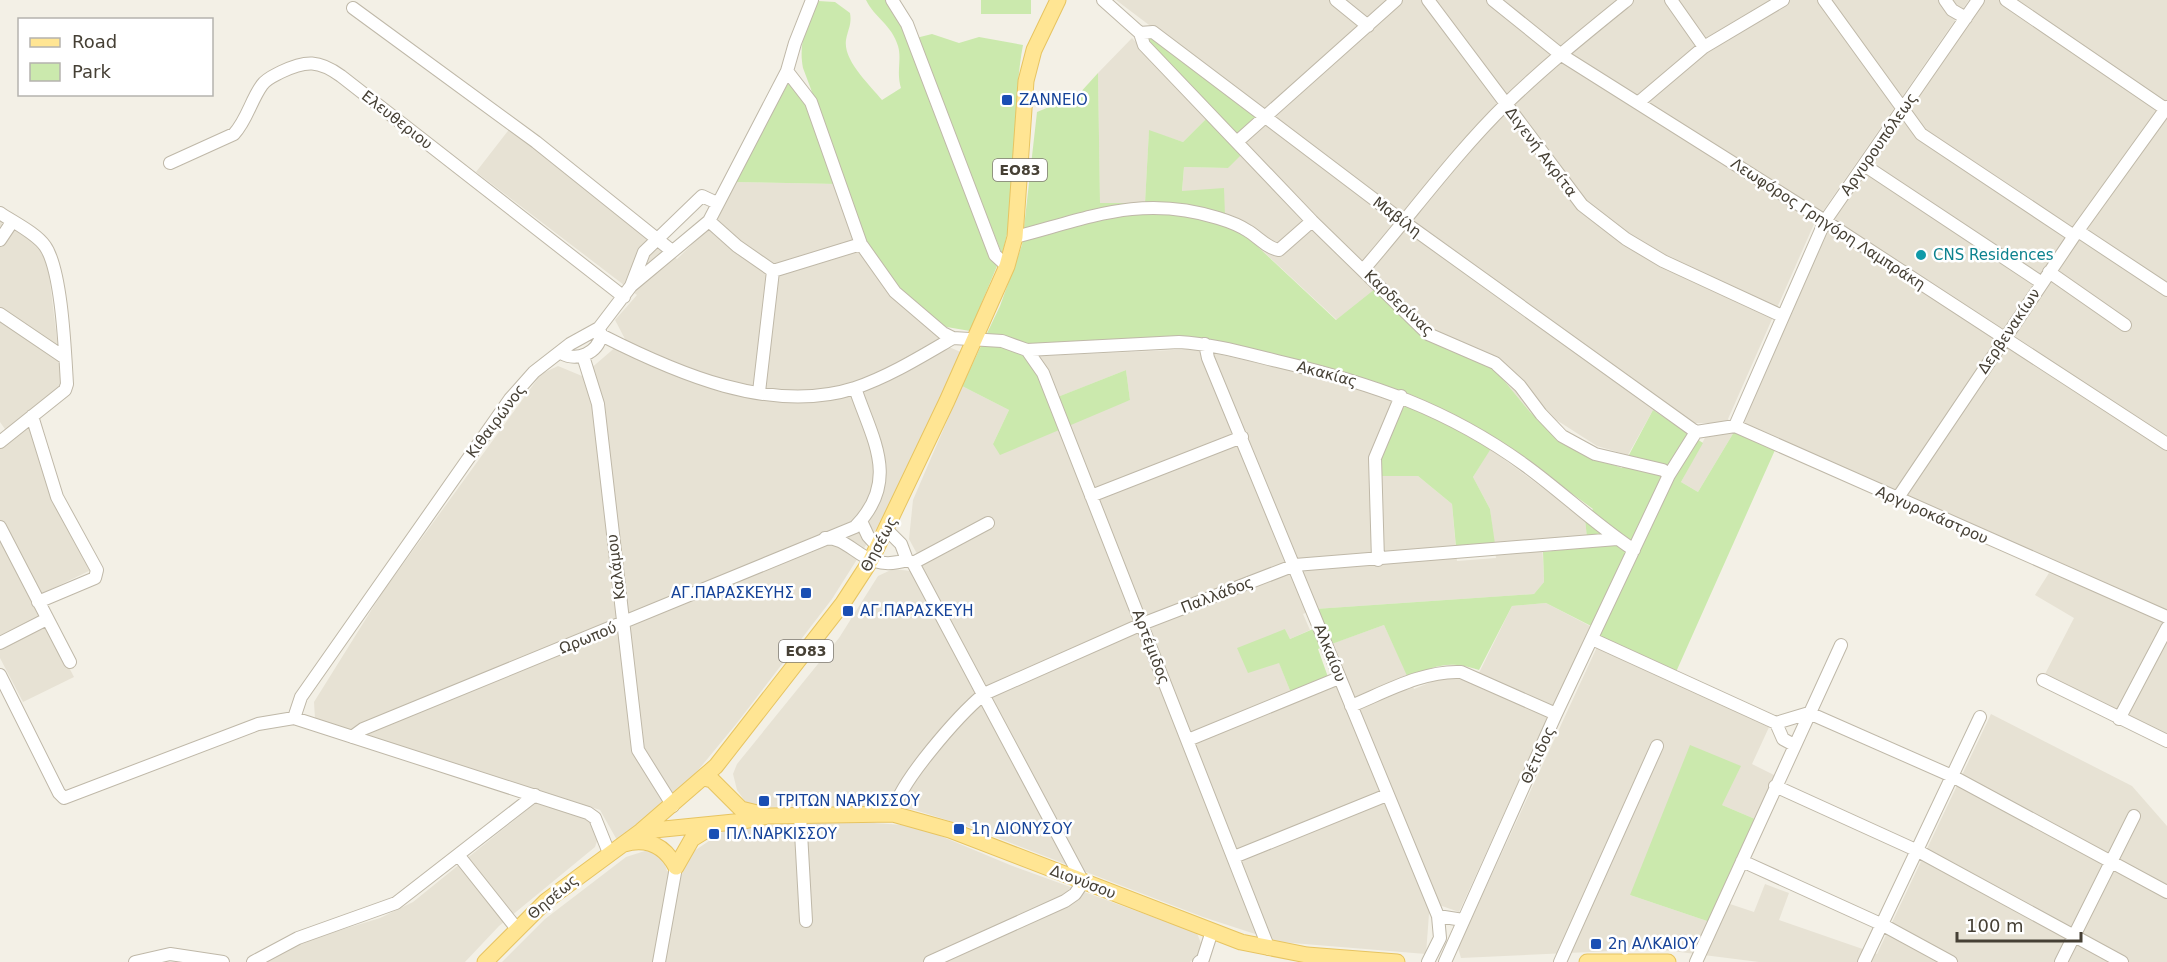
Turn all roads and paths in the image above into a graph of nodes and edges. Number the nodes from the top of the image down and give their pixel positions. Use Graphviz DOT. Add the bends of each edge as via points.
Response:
graph roads {
  1 [pos="812,0"];
  2 [pos="892,0"];
  3 [pos="1058,0"];
  4 [pos="1336,0"];
  5 [pos="1396,0"];
  6 [pos="1428,0"];
  7 [pos="1493,0"];
  8 [pos="1627,0"];
  9 [pos="1671,0"];
  10 [pos="1784,0"];
  11 [pos="1824,0"];
  12 [pos="1945,0"];
  13 [pos="1978,0"];
  14 [pos="2006,0"];
  15 [pos="1111,2"];
  16 [pos="353,8"];
  17 [pos="1966,18"];
  18 [pos="1368,26"];
  19 [pos="1140,33"];
  20 [pos="1704,47"];
  21 [pos="1560,54"];
  22 [pos="787,71"];
  23 [pos="1639,102"];
  24 [pos="1505,104"];
  25 [pos="1903,108"];
  26 [pos="2167,109"];
  27 [pos="1265,117"];
  28 [pos="1238,141"];
  29 [pos="170,163"];
  30 [pos="1864,165"];
  31 [pos="717,203"];
  32 [pos="0,213"];
  33 [pos="709,221"];
  34 [pos="1312,221"];
  35 [pos="1825,221"];
  36 [pos="12,222"];
  37 [pos="1404,222"];
  38 [pos="2076,233"];
  39 [pos="1015,237"];
  40 [pos="657,239"];
  41 [pos="0,240"];
  42 [pos="861,244"];
  43 [pos="672,252"];
  44 [pos="1007,266"];
  45 [pos="1363,270"];
  46 [pos="773,271"];
  47 [pos="2046,278"];
  48 [pos="2167,290"];
  49 [pos="627,292"];
  50 [pos="0,314"];
  51 [pos="1782,316"];
  52 [pos="2125,325"];
  53 [pos="600,331"];
  54 [pos="953,338"];
  55 [pos="976,339"];
  56 [pos="2004,339"];
  57 [pos="1205,344"];
  58 [pos="1027,350"];
  59 [pos="561,353"];
  60 [pos="583,356"];
  61 [pos="65,358"];
  62 [pos="855,388"];
  63 [pos="759,392"];
  64 [pos="1401,396"];
  65 [pos="32,416"];
  66 [pos="1735,426"];
  67 [pos="1696,432"];
  68 [pos="2,436"];
  69 [pos="1242,437"];
  70 [pos="2167,444"];
  71 [pos="1669,475"];
  72 [pos="1091,496"];
  73 [pos="1897,499"];
  74 [pos="861,520"];
  75 [pos="988,523"];
  76 [pos="0,527"];
  77 [pos="887,530"];
  78 [pos="824,538"];
  79 [pos="1617,539"];
  80 [pos="1634,550"];
  81 [pos="875,553"];
  82 [pos="1378,560"];
  83 [pos="910,562"];
  84 [pos="1295,565"];
  85 [pos="38,602"];
  86 [pos="2167,617"];
  87 [pos="47,618"];
  88 [pos="623,624"];
  89 [pos="1142,624"];
  90 [pos="2167,628"];
  91 [pos="1592,639"];
  92 [pos="0,643"];
  93 [pos="1841,645"];
  94 [pos="70,662"];
  95 [pos="0,675"];
  96 [pos="1340,678"];
  97 [pos="2043,680"];
  98 [pos="984,694"];
  99 [pos="1351,706"];
  100 [pos="1809,713"];
  101 [pos="1556,714"];
  102 [pos="1980,717"];
  103 [pos="294,718"];
  104 [pos="2119,719"];
  105 [pos="1776,723"];
  106 [pos="352,737"];
  107 [pos="1188,740"];
  108 [pos="2167,741"];
  109 [pos="1794,745"];
  110 [pos="1656,746"];
  111 [pos="728,753"];
  112 [pos="1953,776"];
  113 [pos="704,778"];
  114 [pos="1775,786"];
  115 [pos="536,795"];
  116 [pos="727,795"];
  117 [pos="1387,795"];
  118 [pos="673,806"];
  119 [pos="892,814"];
  120 [pos="800,815"];
  121 [pos="768,816"];
  122 [pos="2134,816"];
  123 [pos="744,821"];
  124 [pos="717,824"];
  125 [pos="641,831"];
  126 [pos="615,850"];
  127 [pos="1918,851"];
  128 [pos="459,856"];
  129 [pos="1234,857"];
  130 [pos="1742,861"];
  131 [pos="2111,861"];
  132 [pos="676,867"];
  133 [pos="1083,882"];
  134 [pos="2167,892"];
  135 [pos="1438,916"];
  136 [pos="1463,920"];
  137 [pos="806,921"];
  138 [pos="1883,925"];
  139 [pos="517,929"];
  140 [pos="1212,931"];
  141 [pos="2074,936"];
  142 [pos="1269,949"];
  143 [pos="1306,958"];
  144 [pos="1201,961"];
  145 [pos="1618,961"];
  146 [pos="135,962"];
  147 [pos="223,962"];
  148 [pos="253,962"];
  149 [pos="485,962"];
  150 [pos="659,962"];
  151 [pos="930,962"];
  152 [pos="1397,962"];
  153 [pos="1428,962"];
  154 [pos="1445,962"];
  155 [pos="1560,962"];
  156 [pos="1587,962"];
  157 [pos="1668,962"];
  158 [pos="1696,962"];
  159 [pos="1864,962"];
  160 [pos="1951,962"];
  161 [pos="2061,962"];
  162 [pos="2122,962"];
  1 -- 22 [label="street, Κιθαιρώνος"];
  2 -- 44 [label="street" via="907,24 995,255"];
  3 -- 39 [label="main road, Θησέως / ΕΟ83" via="1034,51 1026,81"];
  4 -- 18 [label="street"];
  5 -- 18 [label="street"];
  6 -- 24 [label="street, Διγενή Ακρίτα"];
  7 -- 21 [label="street, Λεωφόρος Γρηγόρη Λαμπράκη"];
  8 -- 21 [label="street"];
  9 -- 20 [label="street"];
  10 -- 20 [label="street"];
  11 -- 25 [label="street"];
  12 -- 17 [label="street" via="1952,10"];
  13 -- 17 [label="street, Αργυρουπόλεως"];
  14 -- 26 [label="street"];
  15 -- 19 [label="street, Μαβίλη"];
  16 -- 40 [label="street" via="536,142"];
  17 -- 25 [label="street, Αργυρουπόλεως"];
  18 -- 27 [label="street"];
  19 -- 27 [label="street, Μαβίλη" via="1153,32"];
  19 -- 28 [label="street, Καρδερίνας" via="1144,45"];
  20 -- 23 [label="street"];
  21 -- 23 [label="street, Λεωφόρος Γρηγόρη Λαμπράκη"];
  21 -- 24 [label="street"];
  22 -- 31 [label="street, Κιθαιρώνος"];
  22 -- 42 [label="street" via="812,102"];
  23 -- 35 [label="street, Λεωφόρος Γρηγόρη Λαμπράκη"];
  24 -- 37 [label="street"];
  24 -- 51 [label="street, Διγενή Ακρίτα" via="1571,194 1590,212 1664,261"];
  25 -- 30 [label="street, Αργυρουπόλεως"];
  25 -- 38 [label="street" via="1921,134"];
  26 -- 38 [label="street, Δερβενακίων"];
  27 -- 28 [label="street"];
  27 -- 37 [label="street, Μαβίλη"];
  28 -- 34 [label="street, Καρδερίνας"];
  29 -- 49 [label="street, Ελευθεριου" via="234,134 269,77 297,64 318,62"];
  30 -- 35 [label="street, Αργυρουπόλεως"];
  30 -- 47 [label="street"];
  31 -- 33 [label="street, Κιθαιρώνος"];
  31 -- 40 [label="street" via="702,195"];
  32 -- 36 [label="street"];
  33 -- 43 [label="street, Κιθαιρώνος"];
  33 -- 46 [label="street"];
  34 -- 39 [label="street" via="1279,250 1220,219 1156,206 1134,207"];
  34 -- 45 [label="street, Καρδερίνας"];
  35 -- 51 [label="street, Αργυρουπόλεως"];
  35 -- 56 [label="street, Λεωφόρος Γρηγόρη Λαμπράκη"];
  36 -- 41 [label="street"];
  36 -- 61 [label="street" via="44,244 50,254"];
  37 -- 45 [label="street"];
  37 -- 67 [label="street, Μαβίλη"];
  38 -- 47 [label="street, Δερβενακίων"];
  38 -- 48 [label="street"];
  39 -- 44 [label="main road, Θησέως / ΕΟ83"];
  40 -- 43 [label="street"];
  40 -- 49 [label="street" via="644,252"];
  42 -- 46 [label="street"];
  42 -- 54 [label="street" via="895,292"];
  43 -- 49 [label="street, Κιθαιρώνος"];
  44 -- 55 [label="main road, Θησέως / ΕΟ83"];
  45 -- 71 [label="street, Καρδερίνας" via="1428,334 1495,363 1562,436 1595,454 1663,470"];
  46 -- 63 [label="street"];
  47 -- 52 [label="street"];
  47 -- 56 [label="street, Δερβενακίων"];
  49 -- 53 [label="street, Κιθαιρώνος"];
  50 -- 61 [label="street"];
  51 -- 66 [label="street, Αργυρουπόλεως"];
  53 -- 59 [label="street, Κιθαιρώνος" via="589,331"];
  53 -- 60 [label="street" via="598,345"];
  53 -- 63 [label="street" via="709,381"];
  54 -- 55 [label="street, Ακακίας"];
  54 -- 62 [label="street"];
  55 -- 58 [label="street, Ακακίας" via="1002,341"];
  55 -- 77 [label="main road, Θησέως / ΕΟ83"];
  56 -- 70 [label="street, Λεωφόρος Γρηγόρη Λαμπράκη"];
  56 -- 73 [label="street, Δερβενακίων"];
  57 -- 58 [label="street, Ακακίας"];
  57 -- 64 [label="street, Ακακίας" via="1344,376"];
  57 -- 69 [label="street, Αλκαίου"];
  58 -- 72 [label="street, Αρτέμιδος" via="1043,373"];
  59 -- 60 [label="street"];
  59 -- 103 [label="street, Κιθαιρώνος" via="534,372 510,399 301,697"];
  60 -- 88 [label="street, Καλάμου" via="598,404"];
  61 -- 65 [label="street" via="65,390"];
  62 -- 63 [label="street" via="812,397"];
  62 -- 74 [label="street" via="880,454 880,482"];
  64 -- 79 [label="street, Ακακίας" via="1478,434 1526,466"];
  64 -- 82 [label="street" via="1375,458"];
  65 -- 68 [label="street"];
  65 -- 85 [label="street" via="57,497 97,570 94,578"];
  66 -- 67 [label="street"];
  66 -- 73 [label="street, Αργυροκάστρου"];
  67 -- 71 [label="street"];
  69 -- 72 [label="street"];
  69 -- 84 [label="street, Αλκαίου"];
  71 -- 80 [label="street"];
  72 -- 89 [label="street, Αρτέμιδος"];
  73 -- 86 [label="street, Αργυροκάστρου"];
  74 -- 78 [label="street, Ωρωπού" via="855,527"];
  74 -- 81 [label="street"];
  75 -- 83 [label="street"];
  76 -- 85 [label="street"];
  77 -- 81 [label="main road, Θησέως / ΕΟ83"];
  77 -- 83 [label="street" via="901,544"];
  78 -- 81 [label="street"];
  78 -- 88 [label="street, Ωρωπού"];
  79 -- 80 [label="street, Ακακίας"];
  79 -- 82 [label="street, Παλλάδος"];
  80 -- 91 [label="street, Θέτιδος"];
  81 -- 83 [label="street" via="890,564"];
  81 -- 111 [label="main road, Θησέως / ΕΟ83" via="843,603"];
  82 -- 84 [label="street, Παλλάδος"];
  83 -- 98 [label="street"];
  84 -- 89 [label="street, Παλλάδος"];
  84 -- 96 [label="street, Αλκαίου"];
  85 -- 87 [label="street"];
  87 -- 92 [label="street"];
  87 -- 94 [label="street"];
  88 -- 106 [label="street, Ωρωπού" via="363,729"];
  88 -- 118 [label="street, Καλάμου" via="638,750"];
  89 -- 98 [label="street, Παλλάδος"];
  89 -- 107 [label="street, Αρτέμιδος"];
  90 -- 104 [label="street"];
  91 -- 101 [label="street, Θέτιδος"];
  91 -- 105 [label="street"];
  93 -- 100 [label="street"];
  95 -- 103 [label="street" via="64,798 258,724"];
  96 -- 99 [label="street, Αλκαίου"];
  96 -- 107 [label="street"];
  97 -- 104 [label="street"];
  98 -- 119 [label="street, Παλλάδος" via="906,782"];
  98 -- 133 [label="street"];
  99 -- 101 [label="street" via="1446,671 1461,672"];
  99 -- 117 [label="street, Αλκαίου"];
  100 -- 105 [label="street"];
  100 -- 109 [label="street"];
  100 -- 112 [label="street"];
  101 -- 136 [label="street, Θέτιδος"];
  102 -- 112 [label="street"];
  103 -- 106 [label="street"];
  104 -- 108 [label="street"];
  105 -- 109 [label="street" via="1783,739"];
  106 -- 115 [label="street"];
  107 -- 129 [label="street, Αρτέμιδος"];
  109 -- 114 [label="street"];
  110 -- 155 [label="street"];
  111 -- 113 [label="main road, Θησέως / ΕΟ83"];
  111 -- 116 [label="main road" via="723,775"];
  112 -- 127 [label="street"];
  112 -- 131 [label="street"];
  113 -- 116 [label="main road, Διονύσου" via="712,780"];
  113 -- 118 [label="main road, Θησέως / ΕΟ83"];
  113 -- 123 [label="main road" via="705,786 727,811"];
  114 -- 127 [label="street"];
  114 -- 130 [label="street"];
  115 -- 126 [label="street" via="588,813"];
  115 -- 128 [label="street"];
  116 -- 121 [label="main road, Διονύσου" via="741,809"];
  117 -- 129 [label="street"];
  117 -- 135 [label="street, Αλκαίου"];
  118 -- 125 [label="main road, Θησέως / ΕΟ83"];
  119 -- 120 [label="main road, Διονύσου"];
  119 -- 133 [label="main road, Διονύσου" via="950,830"];
  120 -- 121 [label="main road, Διονύσου"];
  120 -- 137 [label="street"];
  121 -- 123 [label="main road, Διονύσου"];
  122 -- 131 [label="street"];
  123 -- 124 [label="main road, Διονύσου"];
  124 -- 125 [label="main road, Διονύσου"];
  124 -- 132 [label="main road" via="692,839"];
  125 -- 126 [label="main road, Θησέως / ΕΟ83"];
  126 -- 132 [label="main road" via="640,841 658,845"];
  126 -- 139 [label="main road, Θησέως / ΕΟ83" via="570,882"];
  127 -- 138 [label="street"];
  127 -- 141 [label="street"];
  128 -- 139 [label="street"];
  128 -- 148 [label="street" via="396,903 298,938"];
  129 -- 142 [label="street, Αρτέμιδος"];
  130 -- 138 [label="street"];
  130 -- 158 [label="street"];
  131 -- 134 [label="street"];
  131 -- 141 [label="street"];
  132 -- 150 [label="street"];
  133 -- 140 [label="main road, Διονύσου"];
  133 -- 151 [label="street" via="1065,901"];
  135 -- 136 [label="street"];
  135 -- 153 [label="street, Αλκαίου" via="1440,938"];
  136 -- 154 [label="street, Θέτιδος"];
  138 -- 159 [label="street"];
  138 -- 160 [label="street"];
  139 -- 149 [label="main road, Θησέως / ΕΟ83"];
  140 -- 142 [label="main road, Διονύσου"];
  140 -- 144 [label="street"];
  141 -- 161 [label="street"];
  141 -- 162 [label="street"];
  142 -- 143 [label="main road, Διονύσου"];
  143 -- 152 [label="main road, Διονύσου"];
  145 -- 156 [label="main road"];
  145 -- 157 [label="main road"];
  146 -- 147 [label="street" via="170,954"];
}
